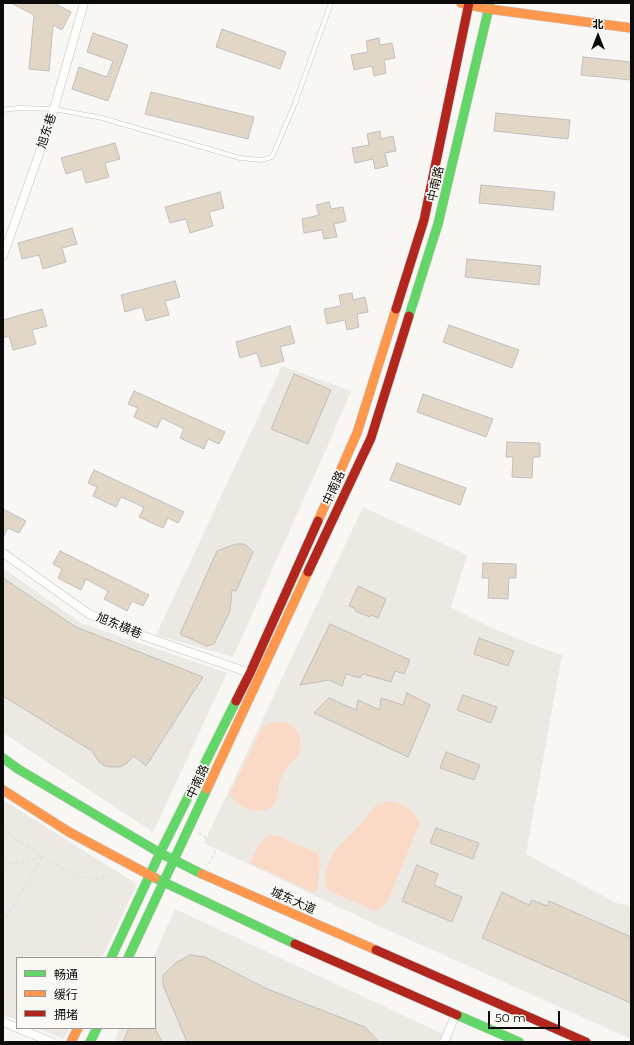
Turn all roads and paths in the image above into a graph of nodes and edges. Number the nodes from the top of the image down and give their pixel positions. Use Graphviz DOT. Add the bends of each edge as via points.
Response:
graph roads {
  1 [pos="331,3"];
  2 [pos="81,4"];
  3 [pos="466,4"];
  4 [pos="490,6"];
  5 [pos="631,28"];
  6 [pos="54,109"];
  7 [pos="3,110"];
  8 [pos="4,251"];
  9 [pos="3,553"];
  10 [pos="250,673"];
  11 [pos="3,758"];
  12 [pos="3,790"];
  13 [pos="3,827"];
  14 [pos="216,848"];
  15 [pos="160,853"];
  16 [pos="43,857"];
  17 [pos="174,860"];
  18 [pos="3,864"];
  19 [pos="113,875"];
  20 [pos="205,875"];
  21 [pos="149,876"];
  22 [pos="163,883"];
  23 [pos="3,922"];
  24 [pos="111,957"];
  25 [pos="128,957"];
  26 [pos="456,1014"];
  27 [pos="3,1022"];
  28 [pos="16,1028"];
  29 [pos="20,1029"];
  30 [pos="78,1029"];
  31 [pos="96,1029"];
  32 [pos="52,1042"];
  33 [pos="72,1042"];
  34 [pos="90,1042"];
  35 [pos="444,1042"];
  36 [pos="519,1042"];
  37 [pos="586,1042"];
  1 -- 6 [label="lane" via="295,103 272,157 261,160 240,158 102,118"];
  2 -- 6 [label="street, 旭东巷"];
  3 -- 4 [label="main road"];
  3 -- 10 [label="main road, 中南路" via="424,220 357,433"];
  4 -- 5 [label="main road"];
  4 -- 17 [label="main road, 中南路" via="438,224 371,438"];
  6 -- 7 [label="lane"];
  6 -- 8 [label="street, 旭东巷"];
  9 -- 10 [label="street, 旭东横巷" via="89,614 135,633"];
  10 -- 15 [label="main road, 中南路"];
  11 -- 15 [label="main road, 城东大道"];
  12 -- 21 [label="main road" via="69,832"];
  13 -- 16 [label="path" via="15,839"];
  14 -- 20 [label="path"];
  15 -- 17 [label="main road, 城东大道"];
  15 -- 21 [label="main road, 中南路"];
  16 -- 18 [label="path"];
  16 -- 19 [label="path" via="78,876 97,879"];
  16 -- 23 [label="path"];
  17 -- 20 [label="main road, 城东大道"];
  17 -- 22 [label="main road, 中南路"];
  20 -- 37 [label="main road, 城东大道"];
  21 -- 22 [label="main road"];
  21 -- 24 [label="main road, 中南路"];
  22 -- 25 [label="main road, 中南路"];
  22 -- 26 [label="main road" via="323,957"];
  26 -- 35 [label="street"];
  26 -- 36 [label="main road"];
  27 -- 28 [label="street"];
  29 -- 32 [label="street"];
  30 -- 33 [label="main road"];
  31 -- 34 [label="main road"];
}
